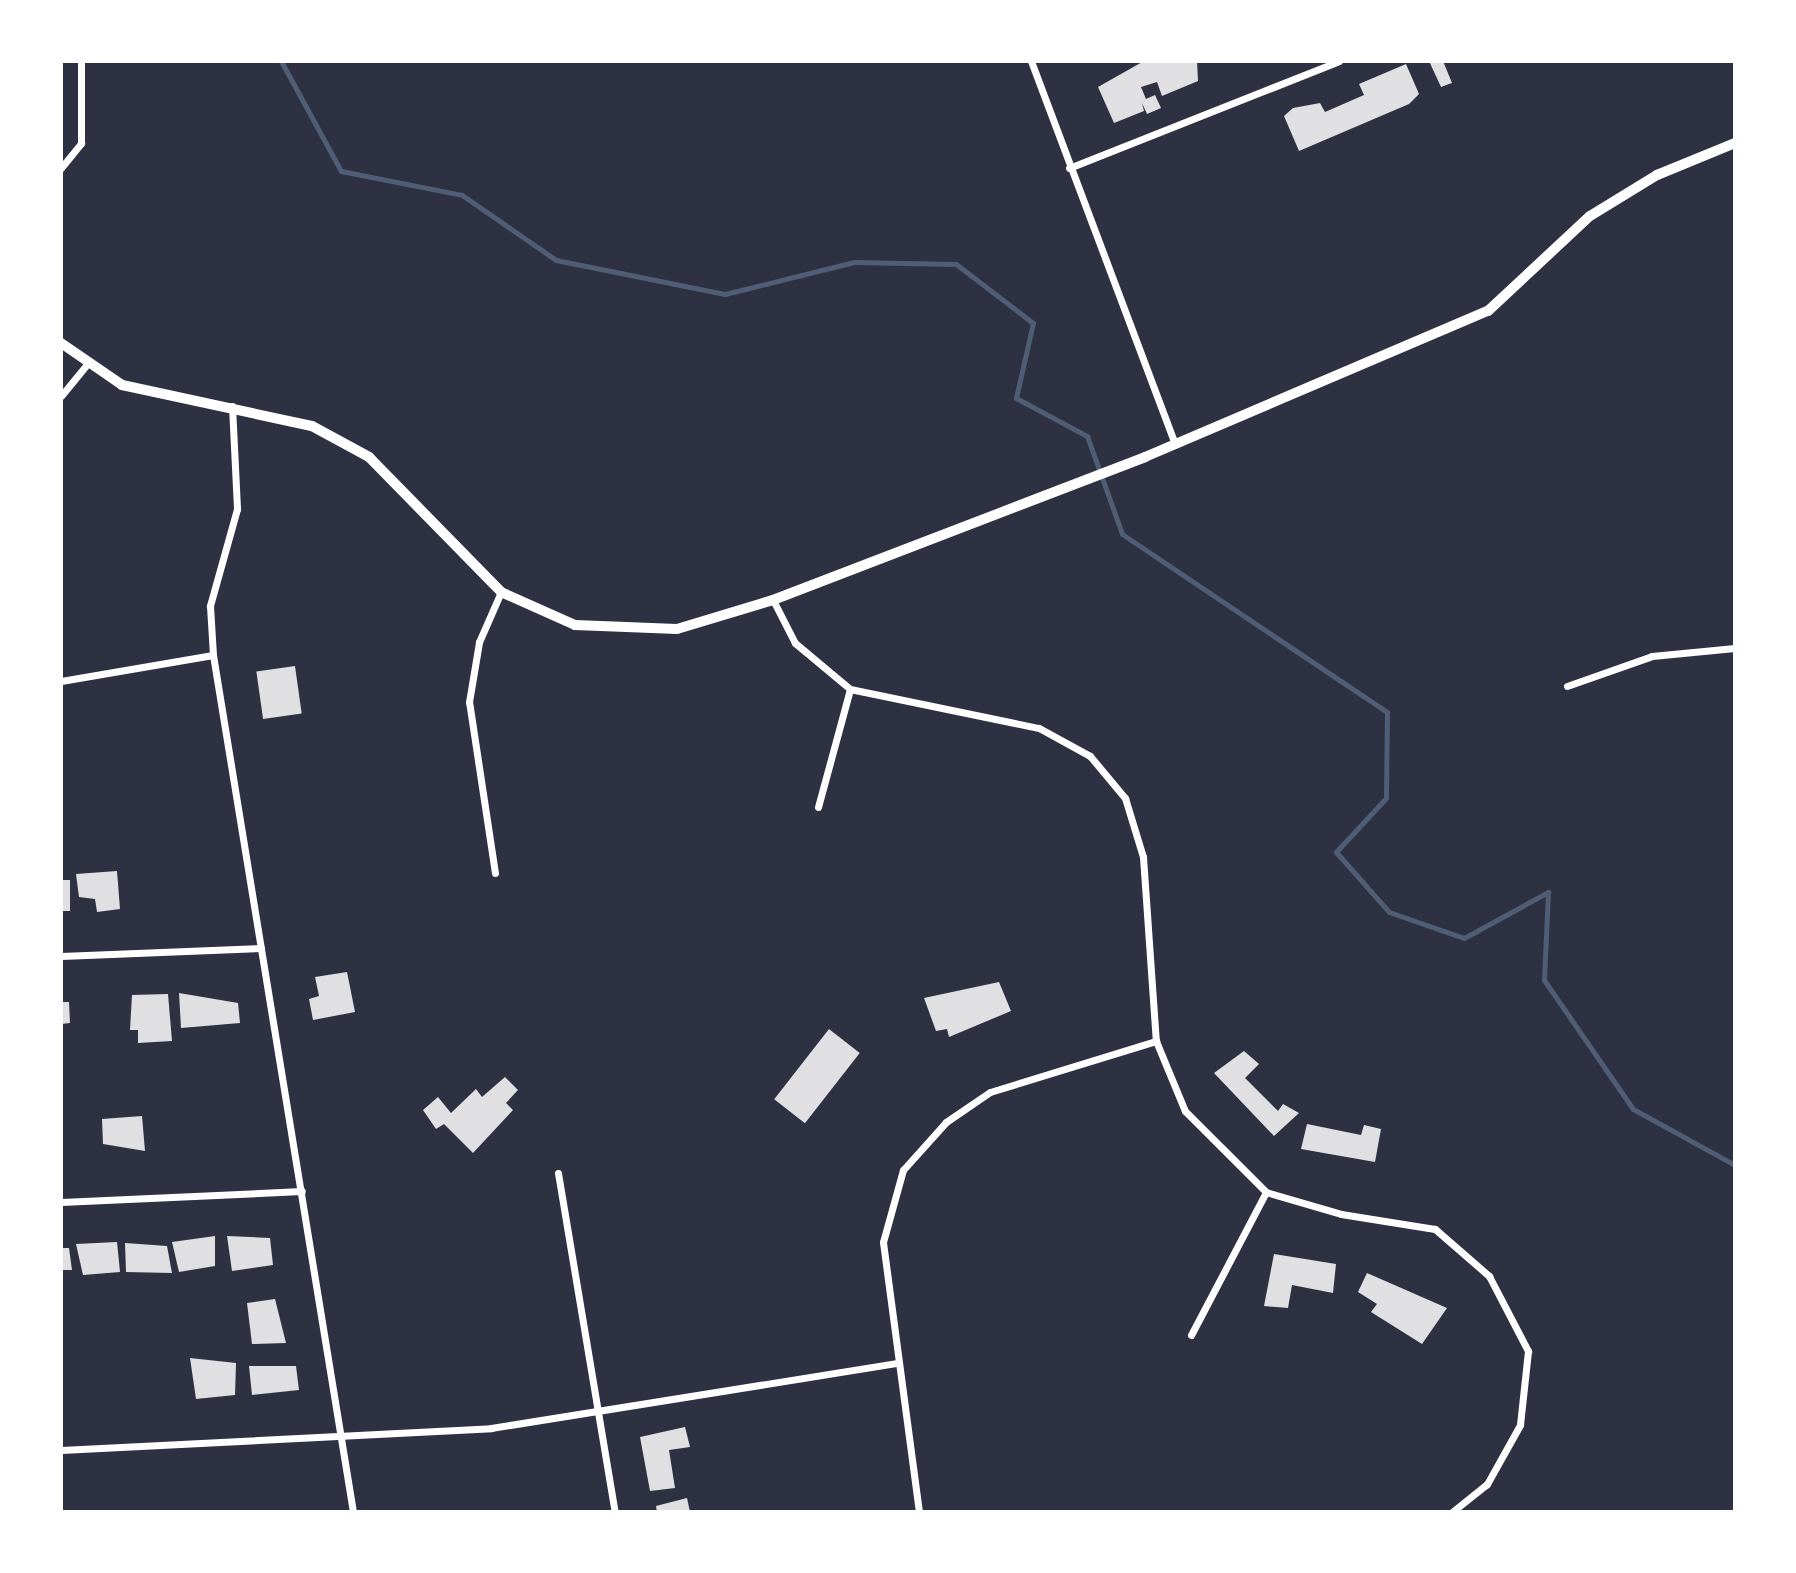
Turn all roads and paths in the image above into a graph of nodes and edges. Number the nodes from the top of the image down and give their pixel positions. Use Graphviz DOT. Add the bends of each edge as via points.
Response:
graph roads {
  1 [pos="81,61"];
  2 [pos="1031,61"];
  3 [pos="1339,61"];
  4 [pos="1735,144"];
  5 [pos="61,168"];
  6 [pos="1069,168"];
  7 [pos="61,342"];
  8 [pos="88,363"];
  9 [pos="61,396"];
  10 [pos="232,406"];
  11 [pos="1175,445"];
  12 [pos="501,592"];
  13 [pos="773,600"];
  14 [pos="1735,648"];
  15 [pos="213,655"];
  16 [pos="61,681"];
  17 [pos="1567,686"];
  18 [pos="850,689"];
  19 [pos="818,807"];
  20 [pos="495,873"];
  21 [pos="261,948"];
  22 [pos="61,956"];
  23 [pos="1156,1041"];
  24 [pos="558,1173"];
  25 [pos="302,1191"];
  26 [pos="1266,1192"];
  27 [pos="61,1202"];
  28 [pos="1191,1335"];
  29 [pos="896,1363"];
  30 [pos="599,1411"];
  31 [pos="340,1439"];
  32 [pos="61,1450"];
  33 [pos="353,1512"];
  34 [pos="615,1512"];
  35 [pos="919,1512"];
  36 [pos="1452,1512"];
  1 -- 5 [label="street" via="81,143"];
  2 -- 6 [label="street"];
  3 -- 6 [label="street"];
  4 -- 11 [label="street" via="1657,175 1590,216 1488,311"];
  6 -- 11 [label="street"];
  7 -- 8 [label="street"];
  8 -- 9 [label="street"];
  8 -- 10 [label="street" via="143,391"];
  10 -- 12 [label="street" via="312,426 369,457"];
  10 -- 15 [label="street" via="237,509 210,606"];
  11 -- 13 [label="street"];
  12 -- 13 [label="street" via="575,625 677,629"];
  12 -- 20 [label="street" via="480,642 470,702"];
  13 -- 18 [label="street" via="795,643"];
  14 -- 17 [label="street" via="1652,656"];
  15 -- 16 [label="street"];
  15 -- 21 [label="street"];
  18 -- 19 [label="street"];
  18 -- 23 [label="street" via="1038,728 1090,756 1125,798 1143,857"];
  21 -- 22 [label="street"];
  21 -- 25 [label="street"];
  23 -- 26 [label="street" via="1185,1111"];
  23 -- 29 [label="street" via="990,1092 946,1122 903,1170 883,1242"];
  24 -- 30 [label="street"];
  25 -- 27 [label="street"];
  25 -- 31 [label="street"];
  26 -- 28 [label="street"];
  26 -- 36 [label="street" via="1435,1229 1489,1276 1528,1351 1520,1425 1486,1485"];
  29 -- 30 [label="street"];
  29 -- 35 [label="street"];
  30 -- 31 [label="street" via="491,1428"];
  30 -- 34 [label="street"];
  31 -- 32 [label="street"];
  31 -- 33 [label="street"];
}
